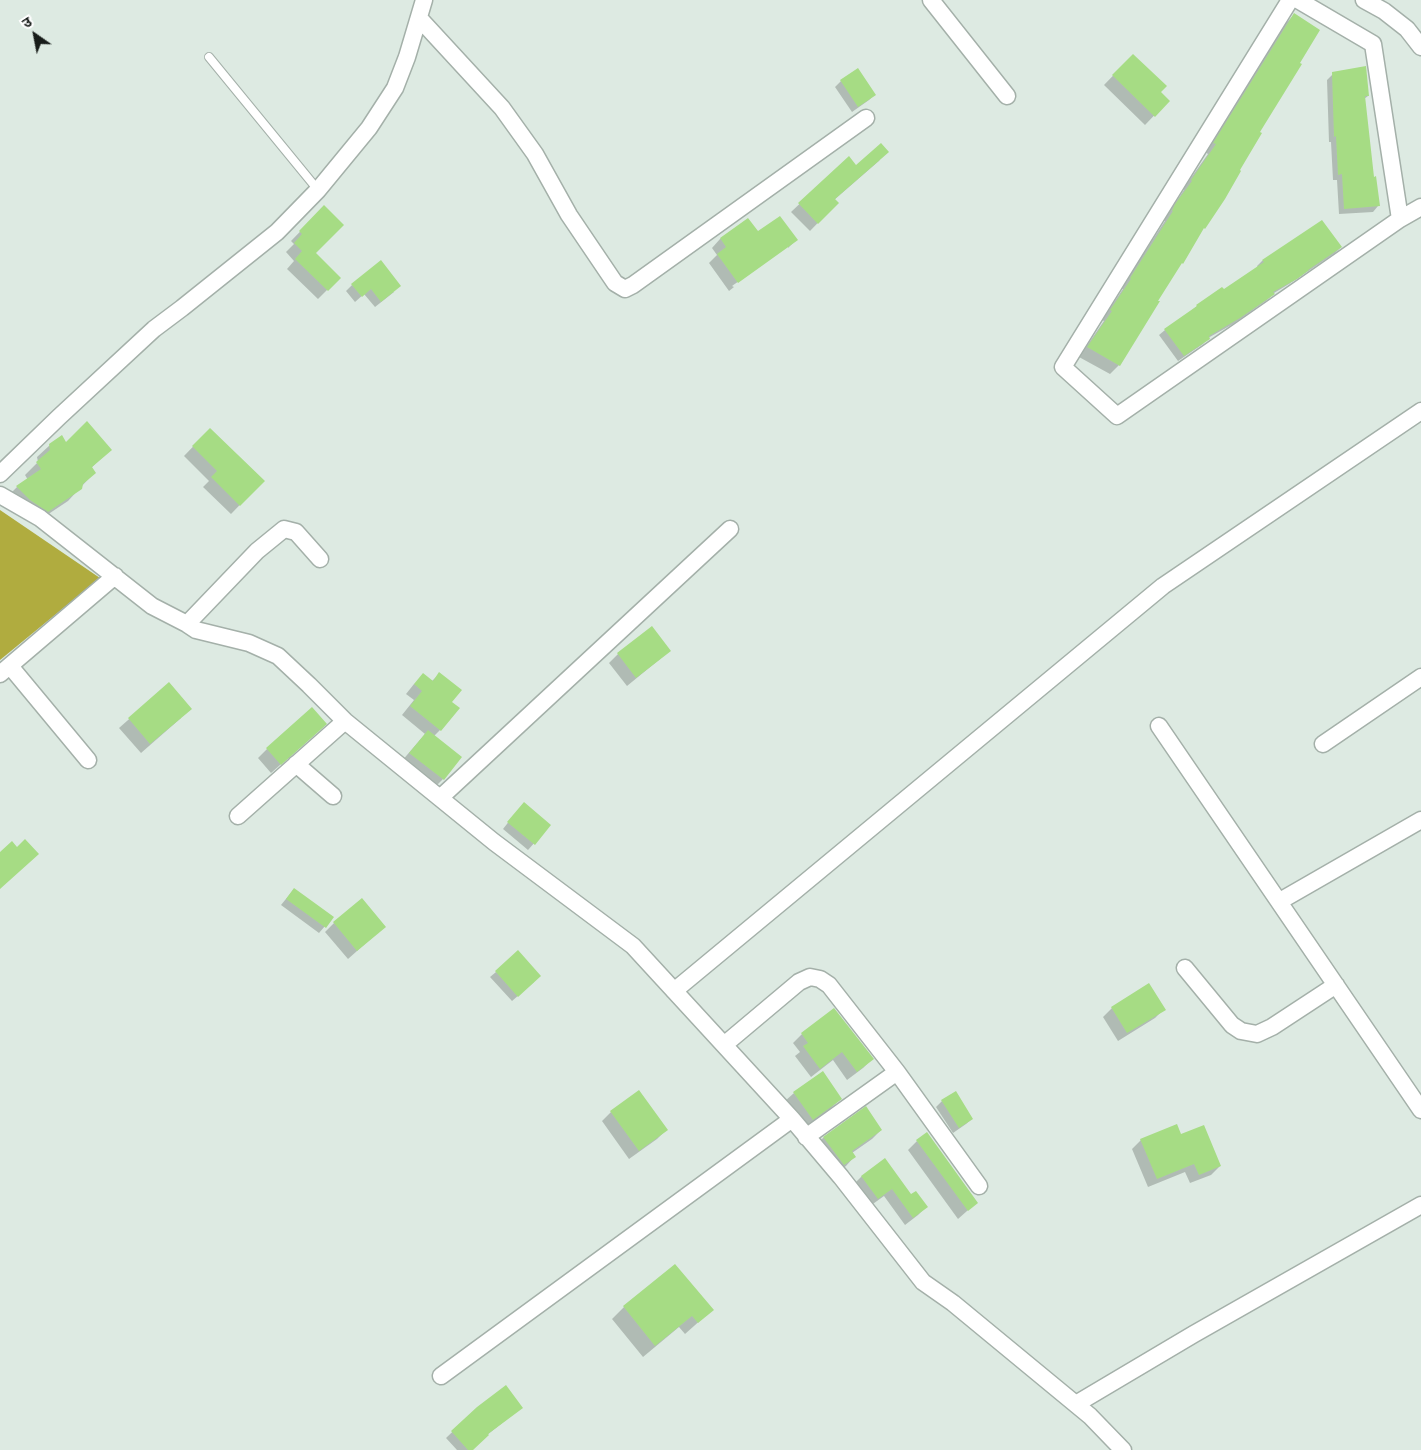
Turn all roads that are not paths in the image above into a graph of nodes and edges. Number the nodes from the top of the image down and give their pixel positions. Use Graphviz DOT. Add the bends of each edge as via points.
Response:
graph roads {
  1 [pos="424,0"];
  2 [pos="930,0"];
  3 [pos="1290,0"];
  4 [pos="1298,0"];
  5 [pos="1364,0"];
  6 [pos="419,18"];
  7 [pos="1421,47"];
  8 [pos="209,57"];
  9 [pos="1007,96"];
  10 [pos="866,118"];
  11 [pos="318,190"];
  12 [pos="1421,207"];
  13 [pos="1400,220"];
  14 [pos="1421,411"];
  15 [pos="0,474"];
  16 [pos="0,495"];
  17 [pos="730,529"];
  18 [pos="320,559"];
  19 [pos="115,576"];
  20 [pos="187,624"];
  21 [pos="5,670"];
  22 [pos="1421,677"];
  23 [pos="344,721"];
  24 [pos="1159,726"];
  25 [pos="1323,744"];
  26 [pos="88,760"];
  27 [pos="296,764"];
  28 [pos="333,796"];
  29 [pos="440,798"];
  30 [pos="238,816"];
  31 [pos="1421,820"];
  32 [pos="1280,901"];
  33 [pos="1185,968"];
  34 [pos="1336,985"];
  35 [pos="674,991"];
  36 [pos="724,1045"];
  37 [pos="896,1072"];
  38 [pos="1421,1110"];
  39 [pos="792,1119"];
  40 [pos="806,1137"];
  41 [pos="979,1186"];
  42 [pos="1421,1206"];
  43 [pos="442,1376"];
  44 [pos="1076,1404"];
  45 [pos="1123,1450"];
  1 -- 6 [label="street"];
  2 -- 9 [label="street"];
  3 -- 13 [label="street" via="1063,367 1117,416"];
  4 -- 13 [label="street" via="1374,44"];
  5 -- 7 [label="street" via="1408,30"];
  6 -- 10 [label="street" via="502,108 535,154 574,222 616,283 625,289"];
  6 -- 11 [label="street" via="395,88 369,128"];
  8 -- 11 [label="lane"];
  11 -- 15 [label="street" via="277,232 154,329"];
  12 -- 13 [label="street"];
  14 -- 35 [label="street" via="1163,586"];
  16 -- 19 [label="street" via="40,518"];
  17 -- 29 [label="street"];
  18 -- 20 [label="street" via="296,532 284,529 257,551"];
  19 -- 20 [label="street" via="152,606"];
  19 -- 21 [label="street"];
  20 -- 23 [label="street" via="196,630 249,643 278,656"];
  21 -- 26 [label="street"];
  22 -- 25 [label="street"];
  23 -- 27 [label="street"];
  23 -- 29 [label="street"];
  24 -- 32 [label="street"];
  27 -- 28 [label="street"];
  27 -- 30 [label="street"];
  29 -- 35 [label="street" via="633,946"];
  31 -- 32 [label="street"];
  32 -- 34 [label="street"];
  33 -- 34 [label="street" via="1232,1025 1241,1031 1258,1034"];
  34 -- 38 [label="street"];
  35 -- 36 [label="street"];
  36 -- 37 [label="street" via="799,982 810,977 829,985"];
  36 -- 39 [label="street"];
  37 -- 40 [label="street"];
  37 -- 41 [label="street"];
  39 -- 40 [label="street"];
  39 -- 43 [label="street"];
  40 -- 44 [label="street" via="923,1282"];
  42 -- 44 [label="street"];
  44 -- 45 [label="street"];
}
